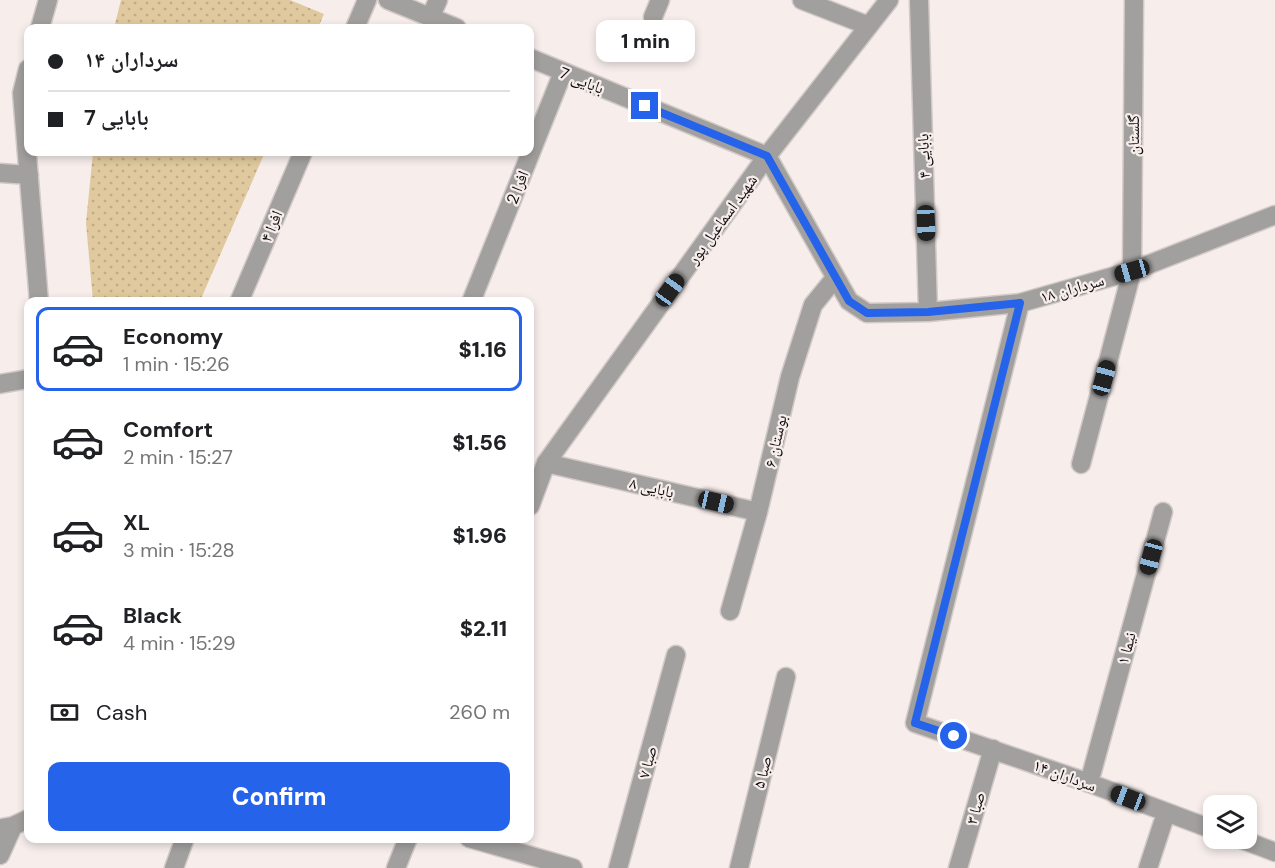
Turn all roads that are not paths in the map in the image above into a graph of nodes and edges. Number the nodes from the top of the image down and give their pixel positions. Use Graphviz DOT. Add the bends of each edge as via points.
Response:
graph roads {
  1 [pos="48,0"];
  2 [pos="367,0"];
  3 [pos="388,0"];
  4 [pos="438,0"];
  5 [pos="802,0"];
  6 [pos="889,0"];
  7 [pos="919,0"];
  8 [pos="1134,0"];
  9 [pos="430,18"];
  10 [pos="41,24"];
  11 [pos="357,24"];
  12 [pos="446,24"];
  13 [pos="869,26"];
  14 [pos="534,60"];
  15 [pos="563,72"];
  16 [pos="24,85"];
  17 [pos="24,117"];
  18 [pos="534,144"];
  19 [pos="27,156"];
  20 [pos="301,156"];
  21 [pos="529,156"];
  22 [pos="767,156"];
  23 [pos="0,173"];
  24 [pos="29,176"];
  25 [pos="1275,215"];
  26 [pos="1132,271"];
  27 [pos="835,278"];
  28 [pos="39,297"];
  29 [pos="241,297"];
  30 [pos="473,297"];
  31 [pos="1020,303"];
  32 [pos="928,312"];
  33 [pos="24,381"];
  34 [pos="0,384"];
  35 [pos="546,463"];
  36 [pos="1081,464"];
  37 [pos="534,496"];
  38 [pos="758,512"];
  39 [pos="1163,512"];
  40 [pos="730,611"];
  41 [pos="676,655"];
  42 [pos="786,676"];
  43 [pos="993,749"];
  44 [pos="1089,783"];
  45 [pos="1166,813"];
  46 [pos="14,824"];
  47 [pos="1203,826"];
  48 [pos="183,843"];
  49 [pos="406,843"];
  50 [pos="486,843"];
  51 [pos="1257,845"];
  52 [pos="1275,852"];
  53 [pos="0,855"];
  54 [pos="174,868"];
  55 [pos="396,868"];
  56 [pos="573,868"];
  57 [pos="618,868"];
  58 [pos="739,868"];
  59 [pos="958,868"];
  60 [pos="1148,868"];
  1 -- 10 [label="street"];
  2 -- 11 [label="street"];
  3 -- 9 [label="street"];
  4 -- 9 [label="street"];
  5 -- 13 [label="street"];
  6 -- 13 [label="street, شهید اسماعیل پور"];
  7 -- 32 [label="street, بابایی ۴"];
  8 -- 26 [label="street, گلستان"];
  9 -- 12 [label="street"];
  13 -- 22 [label="street, شهید اسماعیل پور"];
  14 -- 15 [label="street, بابایی 7"];
  15 -- 18 [label="street, افرا 2"];
  15 -- 22 [label="street, بابایی 7"];
  16 -- 17 [label="street"];
  19 -- 24 [label="street"];
  20 -- 29 [label="street, افرا ۴"];
  21 -- 30 [label="street, افرا 2"];
  22 -- 27 [label="street, سرداران ۱۸"];
  22 -- 35 [label="street, شهید اسماعیل پور"];
  23 -- 24 [label="street"];
  24 -- 28 [label="street"];
  25 -- 26 [label="street, سرداران ۱۸"];
  26 -- 31 [label="street, سرداران ۱۸"];
  26 -- 36 [label="street, گلستان"];
  27 -- 32 [label="street, سرداران ۱۸" via="849,301 867,313"];
  27 -- 38 [label="street, بوستان ۶" via="813,305 790,377"];
  31 -- 32 [label="street, سرداران ۱۸"];
  31 -- 43 [label="street, سرداران ۱۴" via="915,723"];
  33 -- 34 [label="street"];
  35 -- 37 [label="street, شهید اسماعیل پور"];
  35 -- 38 [label="street, بابایی ۸"];
  38 -- 40 [label="street, بوستان ۶"];
  39 -- 44 [label="street, نیما ۱"];
  41 -- 57 [label="street, صبا ۷"];
  42 -- 58 [label="street, صبا ۵"];
  43 -- 44 [label="street, سرداران ۱۴"];
  43 -- 59 [label="street, صبا ۳"];
  44 -- 45 [label="street, سرداران ۱۴"];
  45 -- 47 [label="street, سرداران ۱۴"];
  45 -- 60 [label="street"];
  46 -- 53 [label="street"];
  48 -- 54 [label="street"];
  49 -- 55 [label="street"];
  50 -- 56 [label="street"];
  51 -- 52 [label="street"];
}
